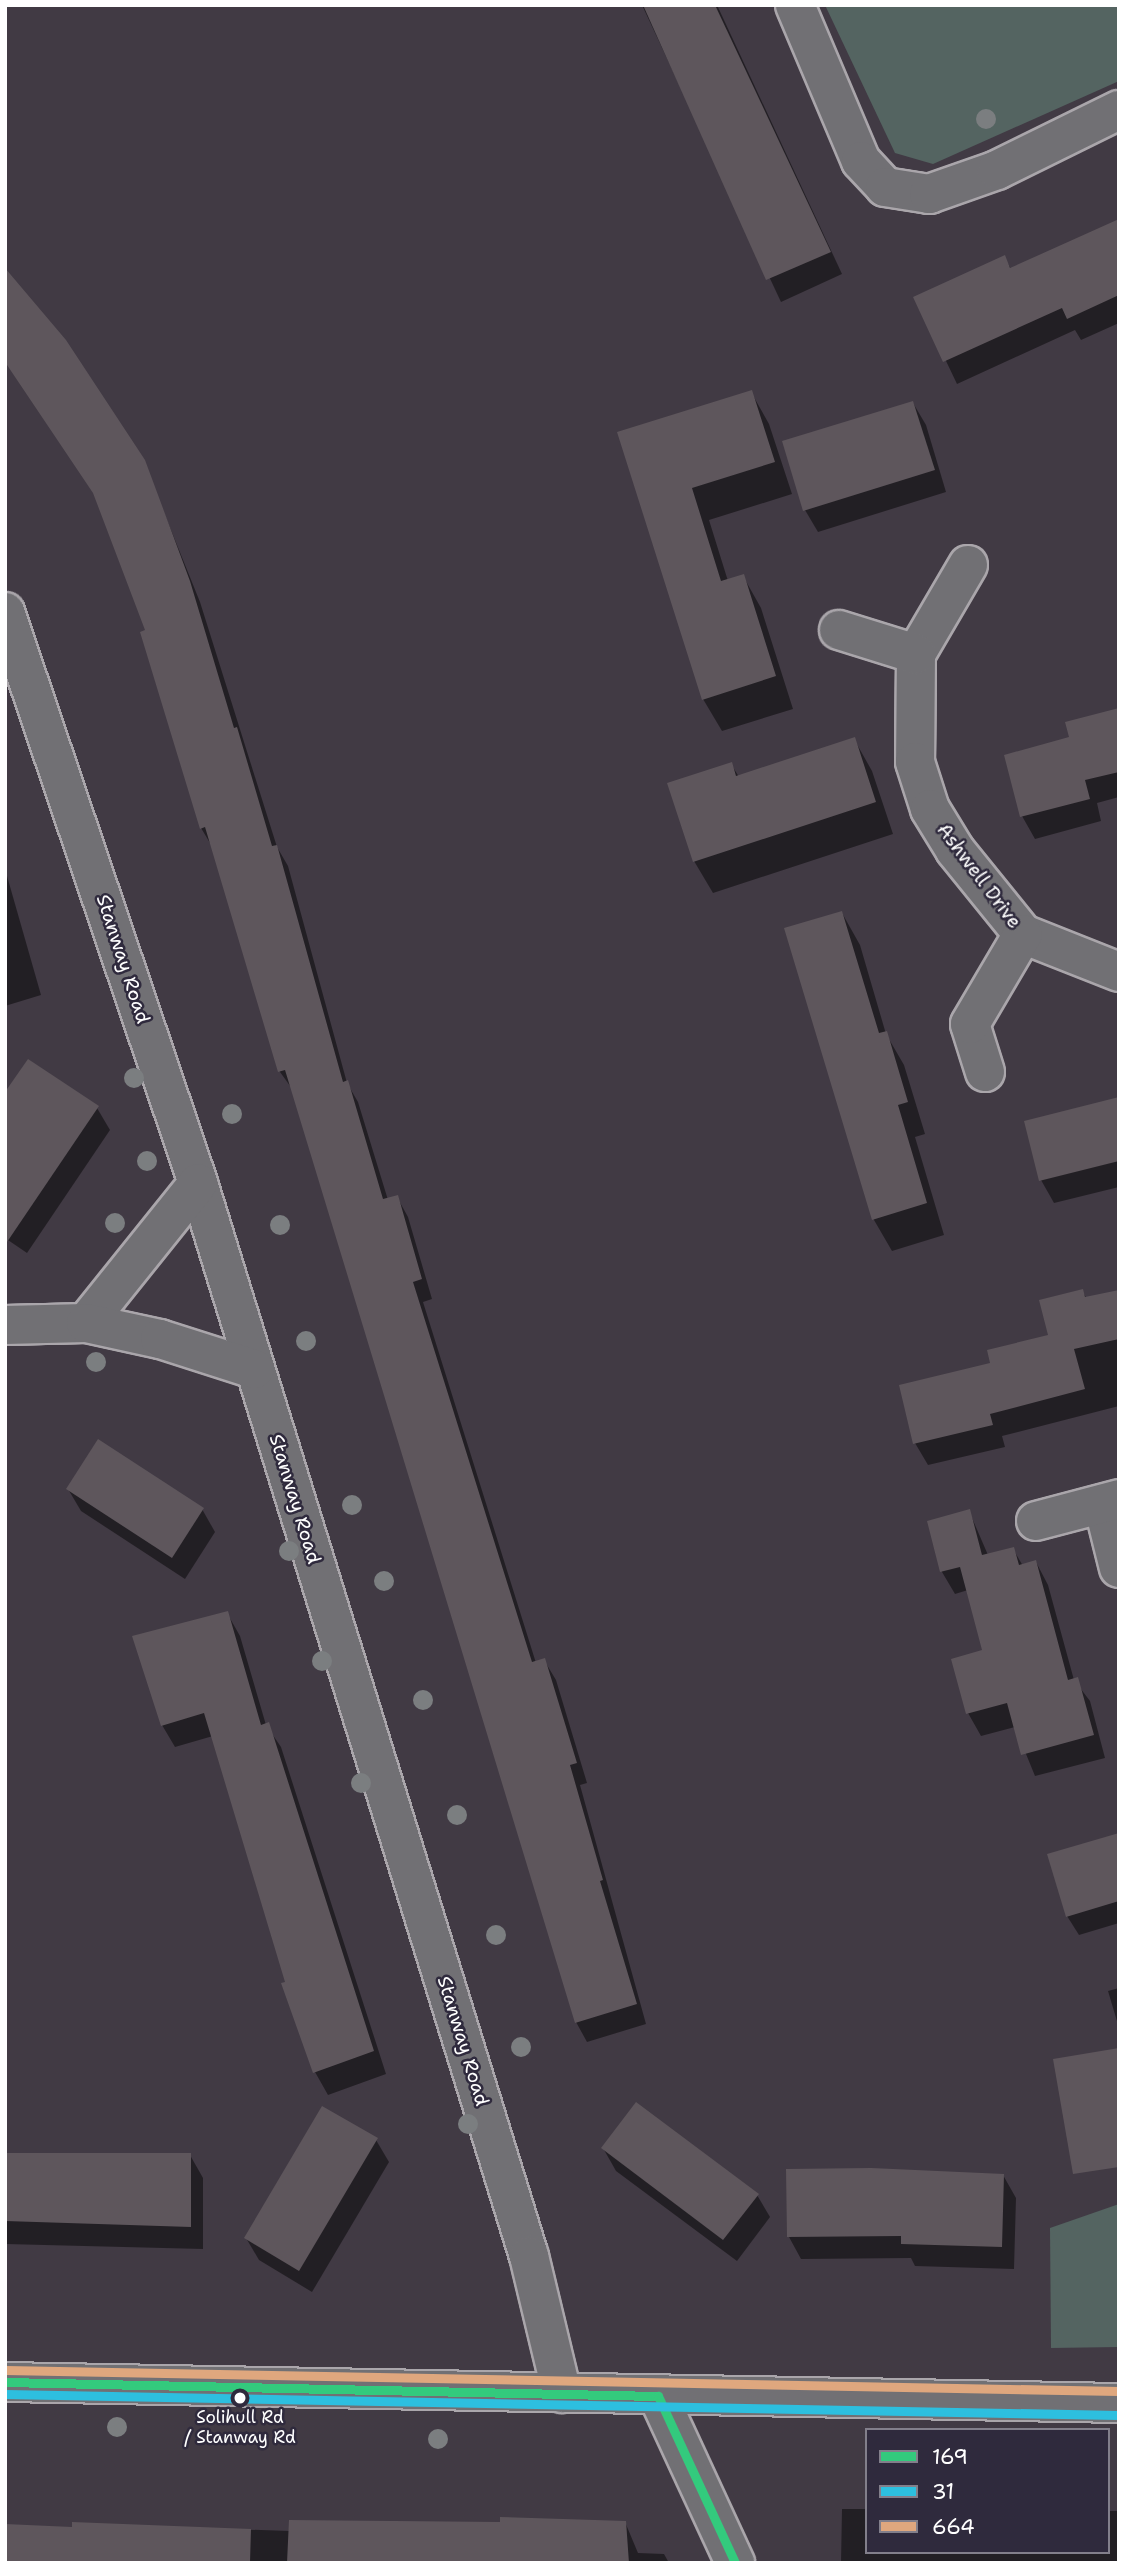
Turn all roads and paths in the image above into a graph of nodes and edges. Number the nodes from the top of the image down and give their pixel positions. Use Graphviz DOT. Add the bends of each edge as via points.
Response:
graph roads {
  1 [pos="795,5"];
  2 [pos="1119,110"];
  3 [pos="968,565"];
  4 [pos="5,612"];
  5 [pos="839,629"];
  6 [pos="916,654"];
  7 [pos="1023,934"];
  8 [pos="1119,972"];
  9 [pos="985,1072"];
  10 [pos="198,1183"];
  11 [pos="86,1323"];
  12 [pos="5,1325"];
  13 [pos="254,1369"];
  14 [pos="1111,1502"];
  15 [pos="1036,1521"];
  16 [pos="1119,1567"];
  17 [pos="5,2382"];
  18 [pos="562,2393"];
  19 [pos="658,2396"];
  20 [pos="1119,2403"];
  21 [pos="736,2563"];
  1 -- 2 [label="street" via="862,161 885,187 929,194 996,170"];
  3 -- 6 [label="street, Ashwell Drive"];
  4 -- 10 [label="street, Stanway Road"];
  5 -- 6 [label="street"];
  6 -- 7 [label="street, Ashwell Drive" via="915,762 930,809 955,850"];
  7 -- 8 [label="street, Ashwell Drive"];
  7 -- 9 [label="street, Ashwell Drive" via="970,1024"];
  10 -- 11 [label="street"];
  10 -- 13 [label="street, Stanway Road"];
  11 -- 12 [label="street"];
  11 -- 13 [label="street" via="160,1339"];
  13 -- 18 [label="street, Stanway Road" via="529,2256"];
  14 -- 15 [label="street"];
  14 -- 16 [label="street"];
  17 -- 18 [label="street"];
  18 -- 19 [label="street"];
  19 -- 20 [label="street"];
  19 -- 21 [label="street"];
}
